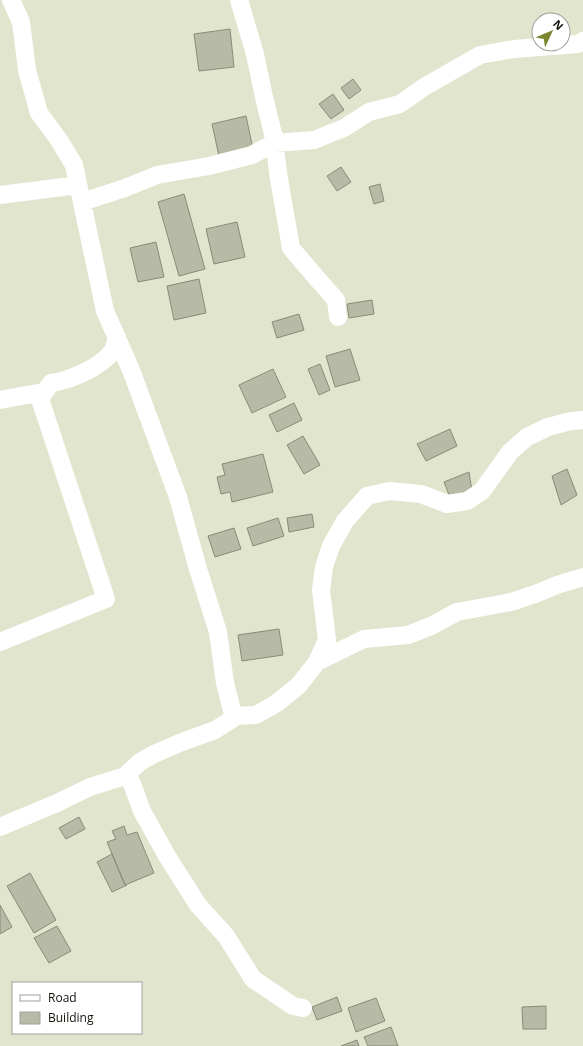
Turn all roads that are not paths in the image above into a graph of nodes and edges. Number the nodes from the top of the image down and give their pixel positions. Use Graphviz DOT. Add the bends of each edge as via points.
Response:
graph roads {
  1 [pos="11,0"];
  2 [pos="239,0"];
  3 [pos="583,41"];
  4 [pos="274,143"];
  5 [pos="78,184"];
  6 [pos="0,195"];
  7 [pos="82,202"];
  8 [pos="338,317"];
  9 [pos="117,337"];
  10 [pos="40,399"];
  11 [pos="0,400"];
  12 [pos="583,420"];
  13 [pos="583,577"];
  14 [pos="0,642"];
  15 [pos="317,662"];
  16 [pos="233,716"];
  17 [pos="128,773"];
  18 [pos="0,827"];
  19 [pos="303,1008"];
  1 -- 5 [label="street" via="21,22 27,70 39,113 74,165"];
  2 -- 4 [label="street" via="255,54"];
  3 -- 4 [label="street" via="578,44 514,49 480,55 400,104 369,112 344,128 314,140"];
  4 -- 7 [label="street" via="252,155 157,176"];
  4 -- 8 [label="street" via="291,248 336,300"];
  5 -- 6 [label="street"];
  5 -- 7 [label="street"];
  7 -- 9 [label="street" via="105,311"];
  9 -- 10 [label="street" via="113,351 101,362 84,372 51,383"];
  9 -- 16 [label="street" via="178,497 218,632 225,684"];
  10 -- 11 [label="street" via="38,394"];
  10 -- 14 [label="street" via="106,599"];
  12 -- 15 [label="street" via="548,427 527,437 510,452 482,490 467,501 447,504 421,494 389,491 367,496 345,521 324,567 321,590 326,640"];
  13 -- 15 [label="street" via="511,602 458,612 408,635 364,639"];
  15 -- 16 [label="street" via="300,685 277,703 256,715"];
  16 -- 17 [label="street" via="234,718 216,730 154,754"];
  17 -- 18 [label="street"];
  17 -- 19 [label="street" via="142,810 167,856 198,905 226,936 253,979 293,1006"];
}
